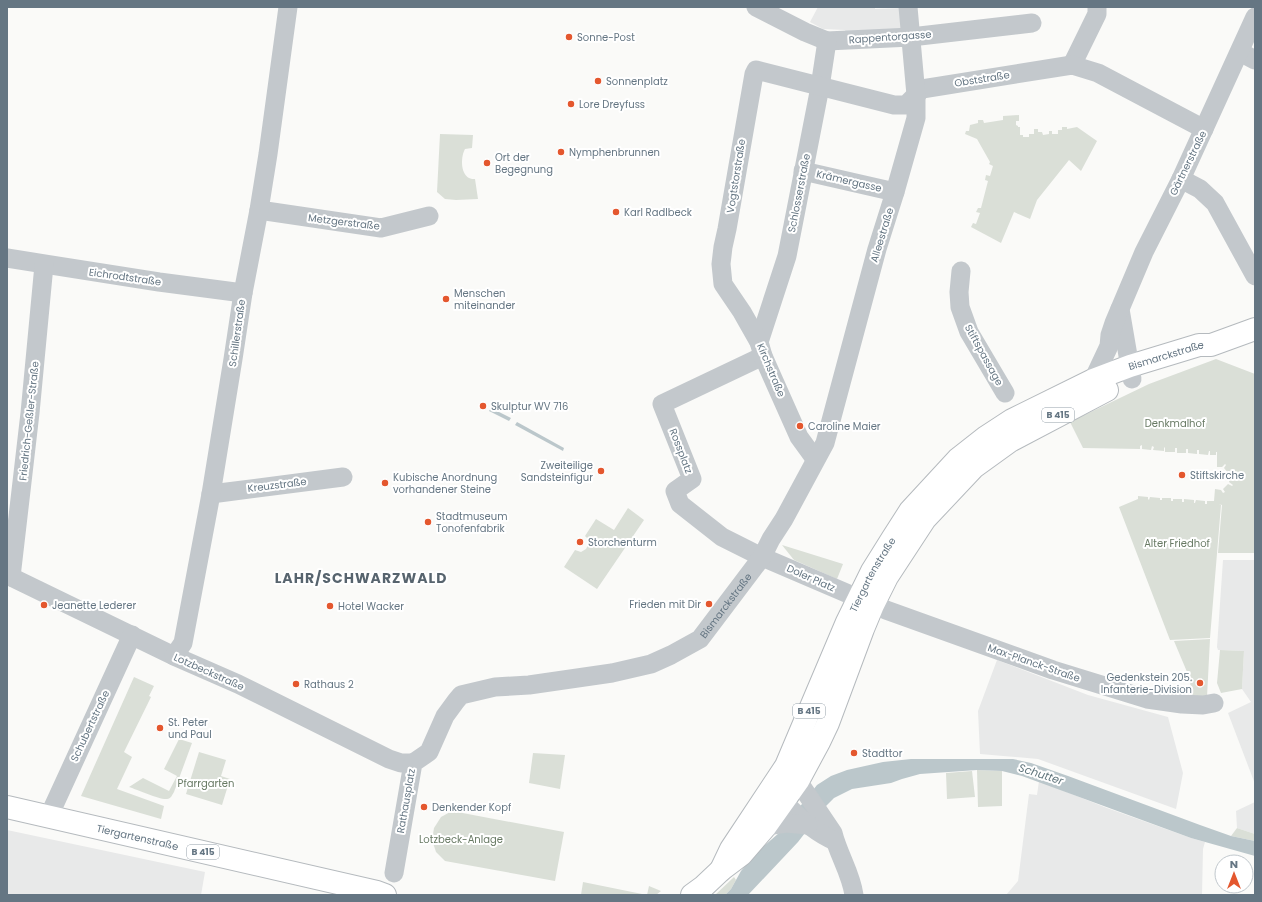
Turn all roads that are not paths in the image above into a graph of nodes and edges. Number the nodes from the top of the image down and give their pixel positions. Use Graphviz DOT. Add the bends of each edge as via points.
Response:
graph roads {
  1 [pos="288,7"];
  2 [pos="756,7"];
  3 [pos="908,7"];
  4 [pos="1096,7"];
  5 [pos="1255,17"];
  6 [pos="1032,23"];
  7 [pos="910,37"];
  8 [pos="827,42"];
  9 [pos="1247,56"];
  10 [pos="1072,65"];
  11 [pos="756,70"];
  12 [pos="820,87"];
  13 [pos="916,95"];
  14 [pos="1204,129"];
  15 [pos="803,171"];
  16 [pos="1180,179"];
  17 [pos="895,192"];
  18 [pos="259,210"];
  19 [pos="429,216"];
  20 [pos="7,258"];
  21 [pos="44,265"];
  22 [pos="961,271"];
  23 [pos="1255,276"];
  24 [pos="723,284"];
  25 [pos="243,293"];
  26 [pos="1120,309"];
  27 [pos="1255,329"];
  28 [pos="1109,346"];
  29 [pos="761,349"];
  30 [pos="1128,371"];
  31 [pos="1093,380"];
  32 [pos="1005,393"];
  33 [pos="815,459"];
  34 [pos="343,477"];
  35 [pos="211,494"];
  36 [pos="762,557"];
  37 [pos="9,576"];
  38 [pos="866,602"];
  39 [pos="132,635"];
  40 [pos="174,656"];
  41 [pos="529,685"];
  42 [pos="1214,703"];
  43 [pos="412,763"];
  44 [pos="798,781"];
  45 [pos="779,792"];
  46 [pos="7,807"];
  47 [pos="49,816"];
  48 [pos="808,824"];
  49 [pos="766,826"];
  50 [pos="835,841"];
  51 [pos="722,870"];
  52 [pos="394,873"];
  53 [pos="385,895"];
  54 [pos="692,895"];
  55 [pos="854,895"];
  1 -- 18 [label="street, Schillerstraße"];
  2 -- 8 [label="street, Rappentorgasse"];
  3 -- 7 [label="street, Alleestraße"];
  4 -- 10 [label="street" via="1097,14"];
  5 -- 9 [label="street, Gärtnerstraße"];
  6 -- 7 [label="street, Rappentorgasse"];
  7 -- 8 [label="street, Rappentorgasse"];
  7 -- 13 [label="street, Alleestraße"];
  8 -- 12 [label="street, Schlosserstraße"];
  9 -- 14 [label="street, Gärtnerstraße"];
  10 -- 13 [label="street, Obststraße" via="922,89"];
  10 -- 14 [label="street, Obststraße" via="1098,73"];
  11 -- 12 [label="street, Obststraße"];
  11 -- 24 [label="street, Vogtstorstraße" via="723,246"];
  12 -- 13 [label="street, Obststraße" via="894,105 906,105"];
  12 -- 15 [label="street, Schlosserstraße"];
  13 -- 17 [label="street, Alleestraße" via="916,118"];
  14 -- 16 [label="street, Gärtnerstraße"];
  15 -- 17 [label="street, Krämergasse"];
  15 -- 29 [label="street, Schlosserstraße" via="787,256"];
  16 -- 23 [label="street" via="1200,188 1215,203"];
  16 -- 26 [label="street, Gärtnerstraße" via="1144,252"];
  17 -- 33 [label="street, Alleestraße" via="877,249 825,443"];
  18 -- 19 [label="street, Metzgerstraße" via="381,228"];
  18 -- 25 [label="street, Schillerstraße"];
  20 -- 21 [label="street, Eichrodtstraße"];
  21 -- 25 [label="street, Eichrodtstraße"];
  21 -- 37 [label="street, Friedrich-Geßler-Straße" via="30,413"];
  22 -- 32 [label="street, Stiftspassage" via="960,307 969,332"];
  24 -- 29 [label="street, Kirchstraße" via="742,312"];
  25 -- 35 [label="street, Schillerstraße"];
  26 -- 28 [label="street, Gärtnerstraße" via="1110,335"];
  26 -- 30 [label="street, Gärtnerstraße"];
  27 -- 30 [label="main road, Bismarckstraße / B 415" via="1211,345 1199,345"];
  28 -- 30 [label="street" via="1112,356"];
  28 -- 31 [label="street, Gärtnerstraße"];
  29 -- 33 [label="street, Kirchstraße" via="799,436"];
  29 -- 36 [label="street, Rossplatz" via="662,404 692,479 675,491 680,504 722,537"];
  30 -- 31 [label="main road, Tiergartenstraße / B 415"];
  30 -- 38 [label="main road, Tiergartenstraße / B 415" via="1106,390 1021,434 974,467 925,519 887,577"];
  31 -- 38 [label="main road, Tiergartenstraße / B 415" via="1012,420 958,459 910,511 876,564"];
  33 -- 36 [label="street, Bismarckstraße"];
  34 -- 35 [label="street, Kreuzstraße"];
  35 -- 40 [label="street, Schillerstraße" via="183,642"];
  36 -- 38 [label="street, Doler Platz"];
  36 -- 41 [label="street, Bismarckstraße" via="700,640 651,664 612,673"];
  37 -- 39 [label="street, Lotzbeckstraße"];
  38 -- 42 [label="street, Max-Planck-Straße" via="1053,670 1147,699 1182,704"];
  38 -- 44 [label="main road, Tiergartenstraße / B 415" via="860,636 828,723"];
  38 -- 45 [label="main road, Tiergartenstraße / B 415" via="847,622 786,766"];
  39 -- 40 [label="street, Lotzbeckstraße"];
  39 -- 47 [label="street, Schubertstraße"];
  40 -- 43 [label="street, Lotzbeckstraße" via="238,684 389,759 401,764"];
  41 -- 43 [label="street, Rathausplatz" via="495,687 461,695 445,716 428,752"];
  43 -- 52 [label="street, Rathausplatz"];
  44 -- 45 [label="main road, Tiergartenstraße / B 415"];
  44 -- 50 [label="street" via="833,833"];
  45 -- 48 [label="street"];
  45 -- 49 [label="main road, Tiergartenstraße / B 415"];
  45 -- 51 [label="main road, Tiergartenstraße / B 415" via="731,850"];
  46 -- 47 [label="main road, Tiergartenstraße / B 415"];
  47 -- 53 [label="main road, Tiergartenstraße / B 415"];
  48 -- 49 [label="street" via="786,823"];
  48 -- 50 [label="street" via="823,836"];
  49 -- 51 [label="main road, Tiergartenstraße / B 415" via="741,855"];
  50 -- 55 [label="street" via="853,886"];
  51 -- 54 [label="main road, Tiergartenstraße / B 415"];
}
